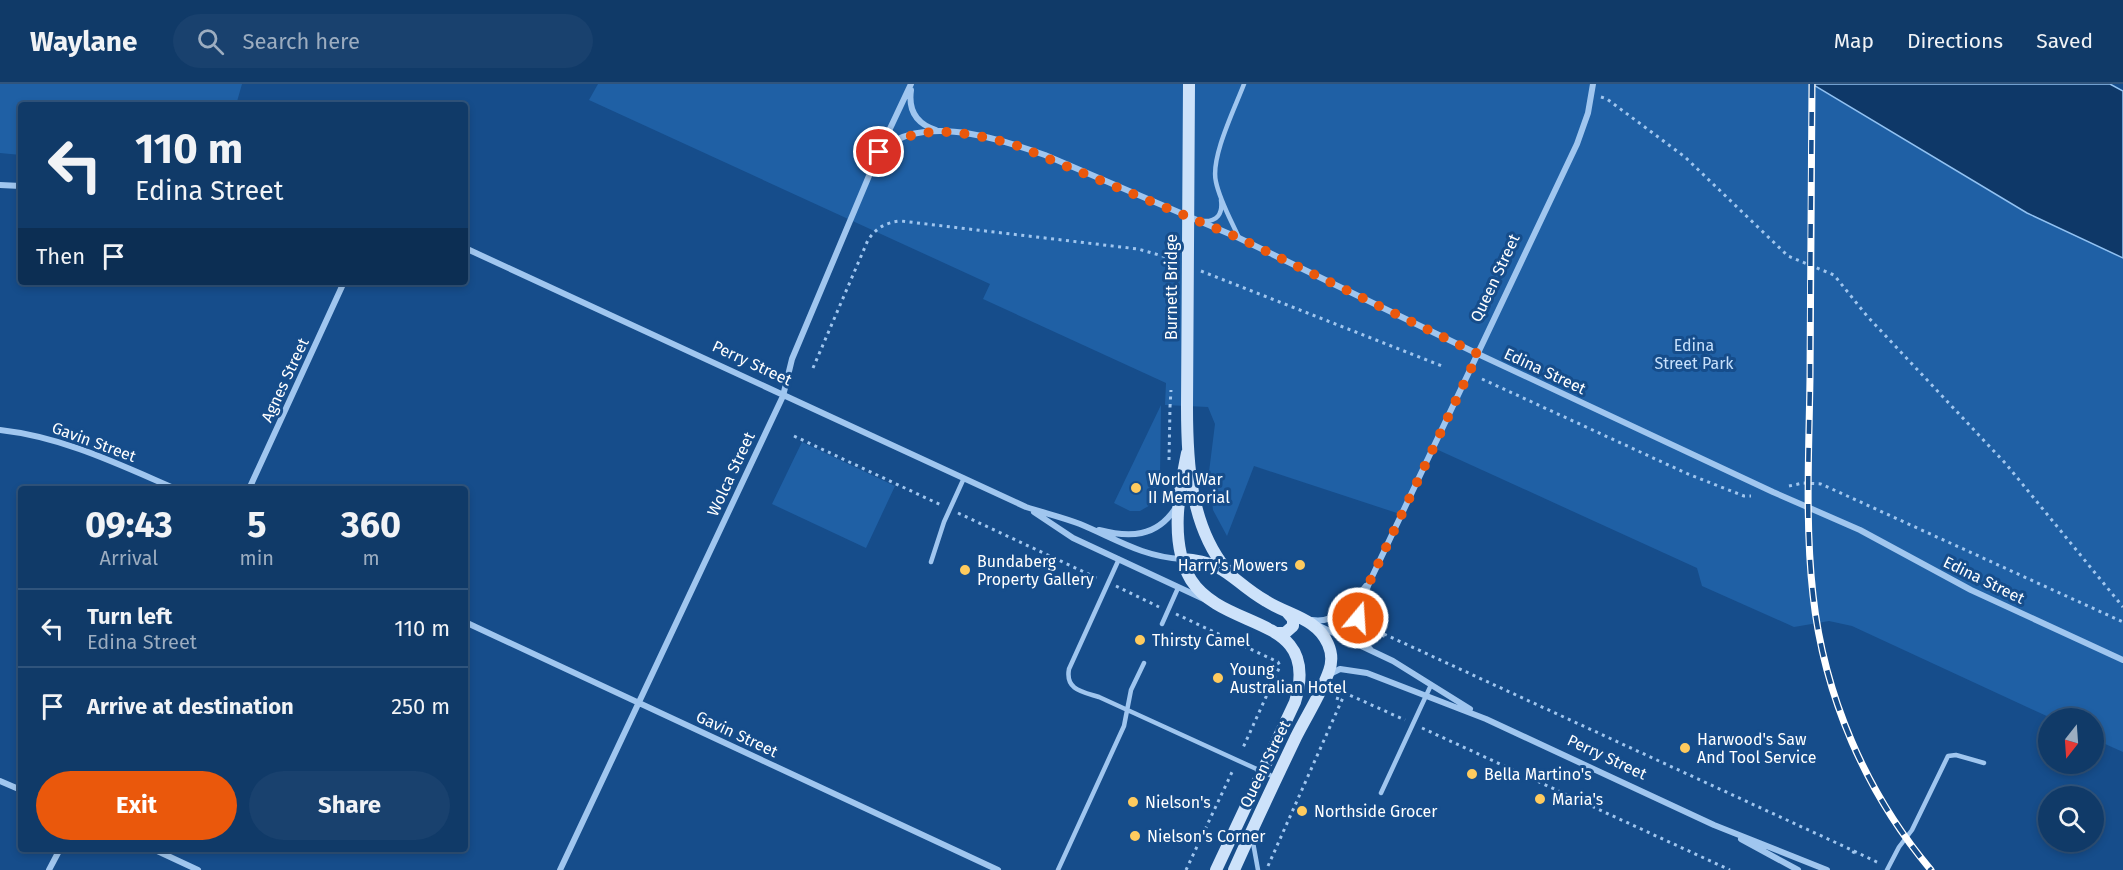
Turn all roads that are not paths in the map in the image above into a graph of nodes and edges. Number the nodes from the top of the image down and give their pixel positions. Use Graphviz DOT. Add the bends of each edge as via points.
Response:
graph roads {
  1 [pos="912,84"];
  2 [pos="1189,84"];
  3 [pos="1244,84"];
  4 [pos="1593,84"];
  5 [pos="948,132"];
  6 [pos="879,152"];
  7 [pos="0,185"];
  8 [pos="18,186"];
  9 [pos="1220,195"];
  10 [pos="1193,219"];
  11 [pos="1239,238"];
  12 [pos="468,249"];
  13 [pos="343,285"];
  14 [pos="1478,354"];
  15 [pos="783,396"];
  16 [pos="0,430"];
  17 [pos="1187,453"];
  18 [pos="964,478"];
  19 [pos="169,486"];
  20 [pos="250,486"];
  21 [pos="1179,500"];
  22 [pos="1026,507"];
  23 [pos="1079,524"];
  24 [pos="1119,559"];
  25 [pos="1182,559"];
  26 [pos="931,562"];
  27 [pos="1229,572"];
  28 [pos="1370,581"];
  29 [pos="1178,588"];
  30 [pos="1214,604"];
  31 [pos="1292,614"];
  32 [pos="1310,622"];
  33 [pos="468,623"];
  34 [pos="1162,624"];
  35 [pos="1275,633"];
  36 [pos="1370,649"];
  37 [pos="2123,660"];
  38 [pos="1144,663"];
  39 [pos="1327,676"];
  40 [pos="1431,685"];
  41 [pos="1426,695"];
  42 [pos="638,703"];
  43 [pos="1127,710"];
  44 [pos="1486,718"];
  45 [pos="1984,763"];
  46 [pos="1263,771"];
  47 [pos="1276,778"];
  48 [pos="0,781"];
  49 [pos="18,789"];
  50 [pos="1381,793"];
  51 [pos="1714,825"];
  52 [pos="1251,831"];
  53 [pos="59,852"];
  54 [pos="159,852"];
  55 [pos="1887,868"];
  56 [pos="50,870"];
  57 [pos="198,870"];
  58 [pos="560,870"];
  59 [pos="998,870"];
  60 [pos="1058,870"];
  61 [pos="1216,870"];
  62 [pos="1234,870"];
  63 [pos="1258,870"];
  64 [pos="1798,870"];
  65 [pos="1827,870"];
  1 -- 5 [label="street" via="909,102 916,118 933,129"];
  1 -- 6 [label="street, Wolca Street"];
  2 -- 17 [label="main road, Burnett Bridge, bridge"];
  3 -- 9 [label="lane" via="1217,157 1214,172"];
  4 -- 14 [label="street, Queen Street" via="1577,144"];
  5 -- 6 [label="street, Edina Street" via="906,136"];
  5 -- 10 [label="street, Edina Street" via="1013,144"];
  6 -- 15 [label="street, Wolca Street" via="792,359"];
  7 -- 8 [label="street"];
  9 -- 10 [label="lane" via="1219,216 1210,221"];
  9 -- 11 [label="lane"];
  10 -- 11 [label="street, Edina Street"];
  11 -- 14 [label="street, Edina Street"];
  12 -- 15 [label="street, Perry Street"];
  13 -- 20 [label="street, Agnes Street"];
  14 -- 28 [label="street, Queen Street"];
  14 -- 37 [label="street, Edina Street" via="1860,530 1971,590"];
  15 -- 18 [label="street, Perry Street"];
  15 -- 42 [label="street, Wolca Street"];
  16 -- 19 [label="street, Gavin Street" via="58,441"];
  17 -- 21 [label="main road, Burnett Bridge"];
  17 -- 27 [label="main road, Burnett Bridge" via="1200,521 1210,547"];
  18 -- 22 [label="street, Perry Street"];
  18 -- 26 [label="lane"];
  21 -- 23 [label="street" via="1164,522 1145,534 1123,535"];
  21 -- 25 [label="main road, Burnett Bridge"];
  22 -- 23 [label="street, Perry Street"];
  22 -- 24 [label="street, Perry Street" via="1073,538"];
  23 -- 25 [label="street, Perry Street" via="1144,553"];
  24 -- 29 [label="street, Perry Street"];
  24 -- 43 [label="lane" via="1068,673 1071,685 1078,691"];
  25 -- 27 [label="main road, Perry Street" via="1205,561"];
  25 -- 30 [label="main road, Burnett Bridge" via="1192,582"];
  27 -- 31 [label="main road, Perry Street" via="1251,592"];
  28 -- 31 [label="street, Queen Street" via="1334,617 1320,621"];
  28 -- 36 [label="street, Queen Street" via="1357,623 1360,638"];
  29 -- 30 [label="street, Perry Street"];
  29 -- 34 [label="lane"];
  30 -- 35 [label="main road, Perry Street"];
  31 -- 32 [label="main road, Queen Street"];
  31 -- 35 [label="main road" via="1293,626 1285,633"];
  32 -- 36 [label="street, Perry Street"];
  32 -- 39 [label="main road, Queen Street" via="1329,645 1331,662"];
  33 -- 42 [label="street, Gavin Street"];
  35 -- 46 [label="main road, Queen Street" via="1295,652 1299,680 1294,702"];
  36 -- 40 [label="street, Perry Street"];
  38 -- 43 [label="lane" via="1131,690"];
  39 -- 41 [label="street, Perry Street" via="1334,670 1351,669"];
  39 -- 47 [label="main road, Queen Street"];
  40 -- 41 [label="lane"];
  40 -- 44 [label="street, Perry Street"];
  41 -- 44 [label="street, Perry Street"];
  41 -- 50 [label="lane"];
  42 -- 58 [label="street, Wolca Street"];
  42 -- 59 [label="street, Gavin Street"];
  43 -- 46 [label="lane"];
  43 -- 60 [label="lane" via="1124,726"];
  44 -- 51 [label="street, Perry Street"];
  45 -- 55 [label="lane" via="1948,756 1912,830"];
  46 -- 47 [label="lane"];
  46 -- 61 [label="main road, Queen Street"];
  47 -- 52 [label="main road, Queen Street"];
  48 -- 49 [label="street"];
  51 -- 64 [label="street, Perry Street"];
  51 -- 65 [label="street, Perry Street"];
  52 -- 62 [label="main road, Queen Street"];
  52 -- 63 [label="lane"];
  53 -- 56 [label="street"];
  54 -- 57 [label="street"];
}
